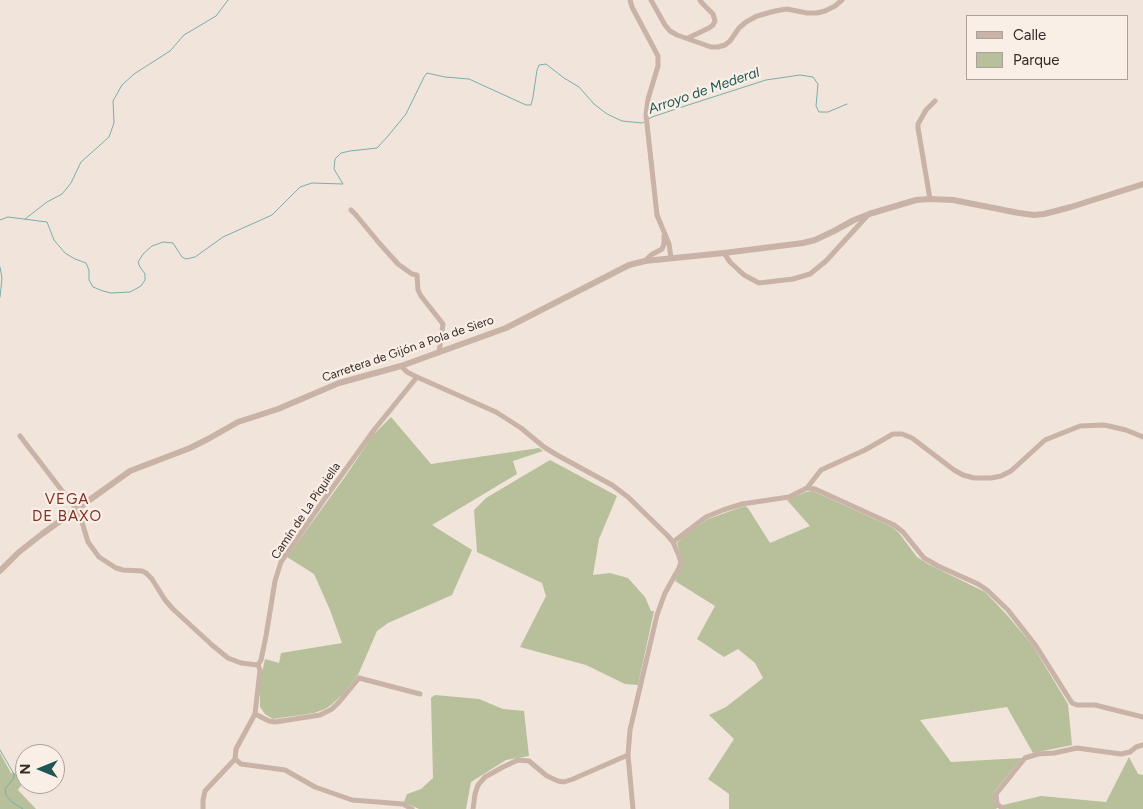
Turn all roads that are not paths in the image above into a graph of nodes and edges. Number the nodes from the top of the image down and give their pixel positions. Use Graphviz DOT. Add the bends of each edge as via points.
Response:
graph roads {
  1 [pos="630,0"];
  2 [pos="651,0"];
  3 [pos="700,0"];
  4 [pos="842,0"];
  5 [pos="688,38"];
  6 [pos="935,101"];
  7 [pos="1143,184"];
  8 [pos="1135,186"];
  9 [pos="1143,189"];
  10 [pos="930,199"];
  11 [pos="351,210"];
  12 [pos="869,214"];
  13 [pos="664,233"];
  14 [pos="662,249"];
  15 [pos="724,253"];
  16 [pos="669,258"];
  17 [pos="645,261"];
  18 [pos="439,352"];
  19 [pos="401,366"];
  20 [pos="417,378"];
  21 [pos="20,436"];
  22 [pos="1143,437"];
  23 [pos="807,488"];
  24 [pos="76,509"];
  25 [pos="673,542"];
  26 [pos="0,571"];
  27 [pos="258,665"];
  28 [pos="420,694"];
  29 [pos="256,714"];
  30 [pos="1143,717"];
  31 [pos="1143,745"];
  32 [pos="628,755"];
  33 [pos="235,759"];
  34 [pos="203,809"];
  35 [pos="412,809"];
  36 [pos="473,809"];
  37 [pos="633,809"];
  38 [pos="1003,809"];
  1 -- 13 [label="street" via="659,61 646,115 657,215"];
  2 -- 5 [label="street" via="670,31"];
  3 -- 5 [label="street" via="715,21 709,28"];
  4 -- 5 [label="street" via="825,12 787,9 757,16 739,28 725,45 718,47"];
  6 -- 10 [label="street" via="918,124"];
  7 -- 8 [label="street, Carretera de Gijón a Pola de Siero"];
  8 -- 9 [label="street"];
  8 -- 10 [label="street, Carretera de Gijón a Pola de Siero" via="1044,214"];
  10 -- 12 [label="street, Carretera de Gijón a Pola de Siero"];
  11 -- 18 [label="street" via="394,260 416,275 420,296 443,324"];
  12 -- 15 [label="street, Carretera de Gijón a Pola de Siero" via="815,240"];
  12 -- 15 [label="street" via="826,261 810,274 793,279 759,283 744,275"];
  13 -- 14 [label="street"];
  13 -- 16 [label="street" via="669,244"];
  14 -- 16 [label="street"];
  14 -- 17 [label="street"];
  15 -- 16 [label="street, Carretera de Gijón a Pola de Siero"];
  16 -- 17 [label="street, Carretera de Gijón a Pola de Siero"];
  17 -- 18 [label="street, Carretera de Gijón a Pola de Siero" via="629,265 506,328"];
  18 -- 19 [label="street, Carretera de Gijón a Pola de Siero"];
  19 -- 20 [label="street"];
  19 -- 24 [label="street, Carretera de Gijón a Pola de Siero" via="339,383 238,422 190,448 130,471"];
  20 -- 25 [label="street" via="496,412 557,456 612,484"];
  20 -- 27 [label="street, Camín de La Piquiella" via="374,430 281,562"];
  21 -- 24 [label="street"];
  22 -- 23 [label="street" via="1109,426 1080,426 1046,440 1002,476 974,478 954,470 912,438 893,434 821,470"];
  23 -- 25 [label="street" via="789,497 742,504 706,517"];
  23 -- 30 [label="street" via="894,525 924,558 987,590 1008,610 1036,646 1072,703"];
  24 -- 26 [label="street, Carretera de Gijón a Pola de Siero" via="19,552"];
  24 -- 27 [label="street" via="88,542 98,556 116,568 146,573 173,609 212,645 228,658"];
  25 -- 32 [label="street" via="679,556 679,568 657,615 630,730"];
  27 -- 29 [label="street, Camín de La Piquiella"];
  28 -- 29 [label="street" via="359,678 332,709 320,715 275,722"];
  29 -- 33 [label="street, Camín de La Piquiella" via="236,749"];
  31 -- 38 [label="street" via="1121,754 1078,748 1025,758 996,794 997,804"];
  32 -- 36 [label="street" via="564,782 546,776 529,761 518,760 485,777 478,785"];
  32 -- 37 [label="street"];
  33 -- 34 [label="street, Camín de La Piquiella" via="205,791"];
  33 -- 35 [label="street" via="241,764 285,770 315,787 352,800 403,804"];
}
